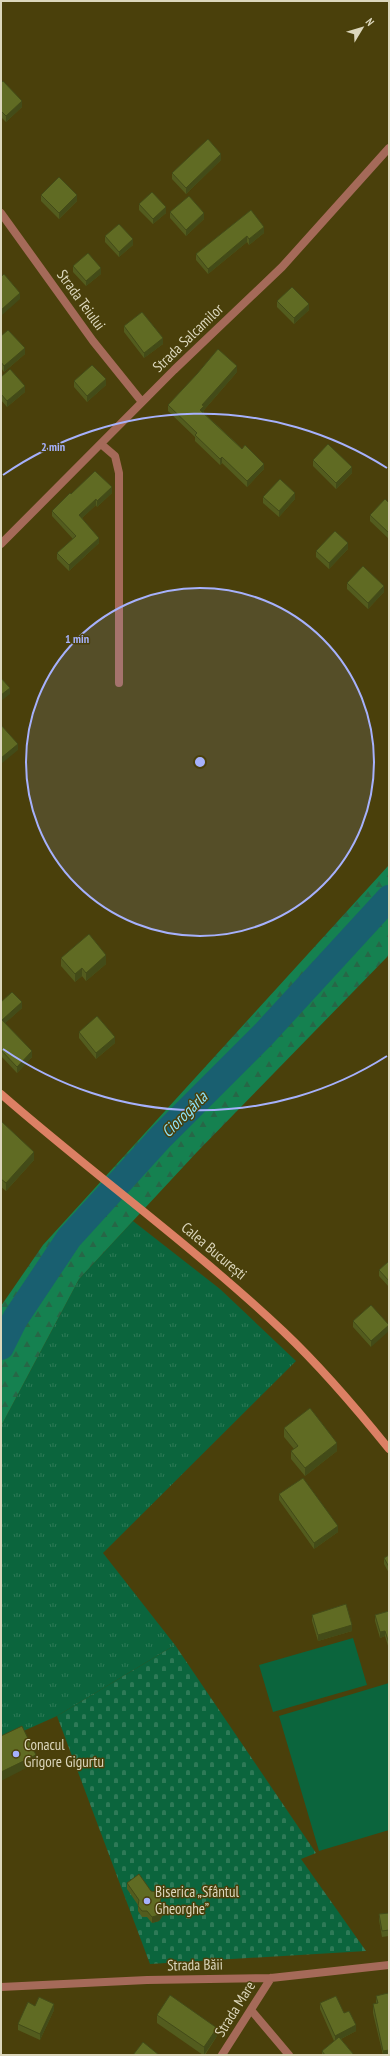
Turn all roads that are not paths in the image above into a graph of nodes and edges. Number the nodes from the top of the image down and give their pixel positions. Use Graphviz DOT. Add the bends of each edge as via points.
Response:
graph roads {
  1 [pos="389,148"];
  2 [pos="1,213"];
  3 [pos="142,402"];
  4 [pos="101,444"];
  5 [pos="1,544"];
  6 [pos="119,683"];
  7 [pos="1,1094"];
  8 [pos="389,1449"];
  9 [pos="389,1965"];
  10 [pos="271,1978"];
  11 [pos="1,1987"];
  12 [pos="251,2010"];
  13 [pos="222,2055"];
  14 [pos="289,2055"];
  1 -- 3 [label="street, Strada Salcamilor" via="282,267"];
  2 -- 3 [label="street, Strada Teiului" via="93,341"];
  3 -- 4 [label="street, Strada Salcamilor"];
  4 -- 5 [label="street, Strada Salcamilor"];
  4 -- 6 [label="street" via="115,456 120,473"];
  7 -- 8 [label="main road, Calea București" via="167,1230 284,1332 316,1363"];
  9 -- 10 [label="street, Strada Băii"];
  10 -- 11 [label="street, Strada Băii" via="147,1980"];
  10 -- 12 [label="street, Strada Mare"];
  12 -- 13 [label="street, Strada Mare"];
  12 -- 14 [label="street"];
}
